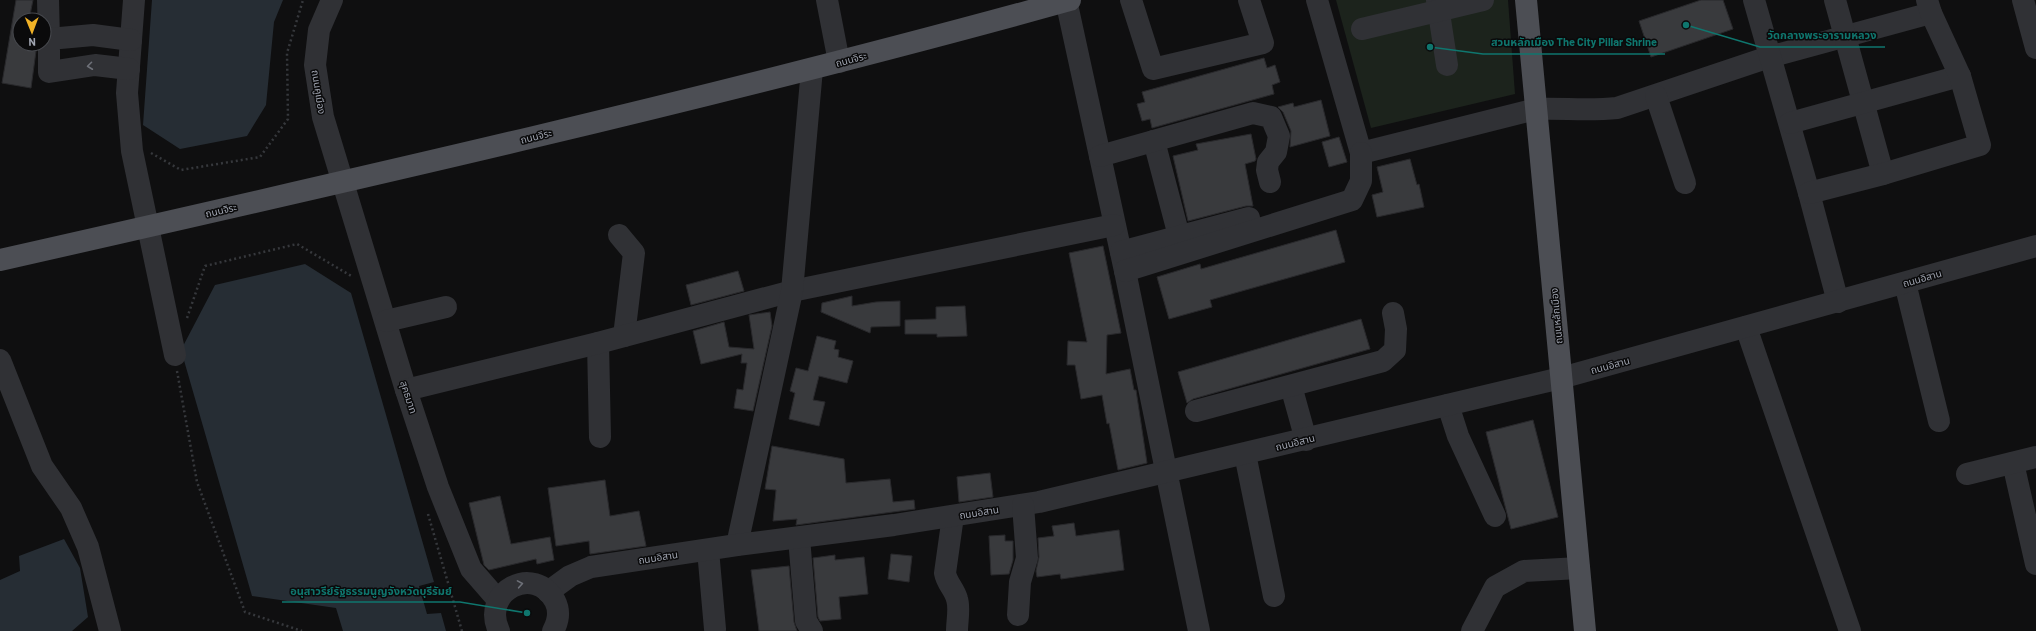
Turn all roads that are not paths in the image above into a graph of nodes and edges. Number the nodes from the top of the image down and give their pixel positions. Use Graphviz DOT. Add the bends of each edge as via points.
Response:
graph roads {
  1 [pos="48,0"];
  2 [pos="134,0"];
  3 [pos="332,0"];
  4 [pos="826,0"];
  5 [pos="1067,0"];
  6 [pos="1131,0"];
  7 [pos="1249,0"];
  8 [pos="1317,0"];
  9 [pos="1483,0"];
  10 [pos="1526,0"];
  11 [pos="1754,0"];
  12 [pos="1835,0"];
  13 [pos="2023,0"];
  14 [pos="1438,5"];
  15 [pos="1929,6"];
  16 [pos="48,12"];
  17 [pos="1362,29"];
  18 [pos="1845,36"];
  19 [pos="52,39"];
  20 [pos="131,40"];
  21 [pos="2036,48"];
  22 [pos="49,52"];
  23 [pos="1769,57"];
  24 [pos="839,62"];
  25 [pos="1447,66"];
  26 [pos="129,69"];
  27 [pos="812,70"];
  28 [pos="1960,76"];
  29 [pos="1656,96"];
  30 [pos="1864,103"];
  31 [pos="1536,109"];
  32 [pos="1790,123"];
  33 [pos="1154,141"];
  34 [pos="1361,153"];
  35 [pos="1100,156"];
  36 [pos="1883,174"];
  37 [pos="1270,182"];
  38 [pos="344,183"];
  39 [pos="1685,183"];
  40 [pos="1809,193"];
  41 [pos="1249,218"];
  42 [pos="1114,225"];
  43 [pos="148,226"];
  44 [pos="619,235"];
  45 [pos="1179,236"];
  46 [pos="2036,246"];
  47 [pos="0,260"];
  48 [pos="1123,261"];
  49 [pos="1905,283"];
  50 [pos="792,291"];
  51 [pos="1838,302"];
  52 [pos="446,307"];
  53 [pos="1393,313"];
  54 [pos="386,321"];
  55 [pos="1746,327"];
  56 [pos="624,336"];
  57 [pos="598,343"];
  58 [pos="174,355"];
  59 [pos="0,360"];
  60 [pos="1561,378"];
  61 [pos="1291,386"];
  62 [pos="406,390"];
  63 [pos="1448,405"];
  64 [pos="1196,411"];
  65 [pos="1939,421"];
  66 [pos="600,437"];
  67 [pos="1306,440"];
  68 [pos="1245,454"];
  69 [pos="2036,457"];
  70 [pos="2013,463"];
  71 [pos="1167,473"];
  72 [pos="1967,474"];
  73 [pos="1023,505"];
  74 [pos="953,516"];
  75 [pos="1495,516"];
  76 [pos="799,538"];
  77 [pos="738,545"];
  78 [pos="708,550"];
  79 [pos="2036,564"];
  80 [pos="1579,568"];
  81 [pos="548,592"];
  82 [pos="1274,596"];
  83 [pos="498,600"];
  84 [pos="1018,615"];
  85 [pos="715,629"];
  86 [pos="110,631"];
  87 [pos="500,631"];
  88 [pos="553,631"];
  89 [pos="812,631"];
  90 [pos="957,631"];
  91 [pos="1199,631"];
  92 [pos="1472,631"];
  93 [pos="1586,631"];
  94 [pos="1850,631"];
  1 -- 16 [label="street"];
  2 -- 20 [label="street"];
  3 -- 38 [label="street, ถนนคูเมือง" via="319,30 315,65 323,117"];
  4 -- 24 [label="street"];
  5 -- 24 [label="main road, ถนนจิระ"];
  5 -- 35 [label="street"];
  6 -- 7 [label="street" via="1153,69 1263,43"];
  8 -- 34 [label="street"];
  9 -- 14 [label="street"];
  10 -- 31 [label="main road, ถนนหลักเมือง"];
  11 -- 23 [label="street"];
  12 -- 18 [label="street"];
  13 -- 21 [label="street"];
  14 -- 17 [label="street"];
  14 -- 25 [label="street"];
  15 -- 18 [label="street"];
  15 -- 28 [label="street"];
  18 -- 23 [label="street"];
  18 -- 30 [label="street"];
  19 -- 20 [label="street" via="93,35"];
  20 -- 26 [label="street"];
  26 -- 22 [label="street, one-way" via="95,65 49,72"];
  23 -- 29 [label="street"];
  23 -- 32 [label="street"];
  24 -- 27 [label="main road, ถนนจิระ"];
  26 -- 43 [label="street" via="127,93 132,151"];
  27 -- 38 [label="main road, ถนนจิระ"];
  27 -- 50 [label="street"];
  28 -- 30 [label="street"];
  28 -- 36 [label="street" via="1980,145"];
  29 -- 31 [label="street" via="1618,108 1601,110"];
  29 -- 39 [label="street"];
  30 -- 32 [label="street"];
  30 -- 36 [label="street"];
  31 -- 34 [label="street"];
  31 -- 60 [label="main road, ถนนหลักเมือง"];
  32 -- 40 [label="street"];
  33 -- 35 [label="street"];
  33 -- 37 [label="street" via="1252,113 1271,117 1279,136 1276,152 1268,162"];
  33 -- 45 [label="street"];
  34 -- 48 [label="street" via="1361,180 1352,200"];
  35 -- 42 [label="street"];
  36 -- 40 [label="street"];
  38 -- 43 [label="main road, ถนนจิระ"];
  38 -- 54 [label="street, สุคธมาท"];
  40 -- 51 [label="street"];
  41 -- 45 [label="street"];
  42 -- 48 [label="street"];
  42 -- 50 [label="street"];
  43 -- 47 [label="main road, ถนนจิระ"];
  43 -- 58 [label="street"];
  44 -- 56 [label="street" via="634,253"];
  45 -- 48 [label="street"];
  46 -- 49 [label="street, ถนนอิสาน"];
  48 -- 71 [label="street"];
  49 -- 51 [label="street, ถนนอิสาน"];
  49 -- 65 [label="street"];
  50 -- 56 [label="street"];
  50 -- 77 [label="street"];
  51 -- 55 [label="street, ถนนอิสาน"];
  52 -- 54 [label="street"];
  53 -- 61 [label="street" via="1396,329 1394,350 1383,361"];
  54 -- 62 [label="street, สุคธมาท"];
  55 -- 60 [label="street, ถนนอิสาน"];
  55 -- 94 [label="street"];
  56 -- 57 [label="street"];
  57 -- 62 [label="street"];
  57 -- 66 [label="street"];
  59 -- 86 [label="street" via="42,466 71,508 88,547"];
  60 -- 63 [label="street, ถนนอิสาน"];
  60 -- 80 [label="main road, ถนนหลักเมือง"];
  61 -- 64 [label="street"];
  61 -- 67 [label="street"];
  62 -- 83 [label="street, สุคธมาท" via="438,487 471,569"];
  63 -- 67 [label="street, ถนนอิสาน"];
  63 -- 75 [label="street" via="1458,436"];
  67 -- 68 [label="street, ถนนอิสาน"];
  68 -- 71 [label="street, ถนนอิสาน"];
  68 -- 82 [label="street"];
  69 -- 70 [label="street"];
  70 -- 72 [label="street"];
  70 -- 79 [label="street"];
  71 -- 73 [label="street, ถนนอิสาน"];
  71 -- 91 [label="street"];
  73 -- 74 [label="street, ถนนอิสาน"];
  73 -- 84 [label="street" via="1026,558 1020,582"];
  74 -- 76 [label="street, ถนนอิสาน"];
  74 -- 90 [label="street" via="945,573 946,582 958,600"];
  76 -- 77 [label="street, ถนนอิสาน"];
  76 -- 89 [label="street" via="806,621"];
  77 -- 78 [label="street, ถนนอิสาน"];
  78 -- 81 [label="street, ถนนอิสาน" via="592,568 570,576"];
  78 -- 85 [label="street"];
  80 -- 92 [label="street" via="1524,571 1495,587"];
  80 -- 93 [label="main road, ถนนหลักเมือง"];
  83 -- 81 [label="street, one-way" via="514,586 524,583 534,584"];
  81 -- 88 [label="street" via="556,604 558,614"];
  83 -- 87 [label="street" via="495,621"];
}
